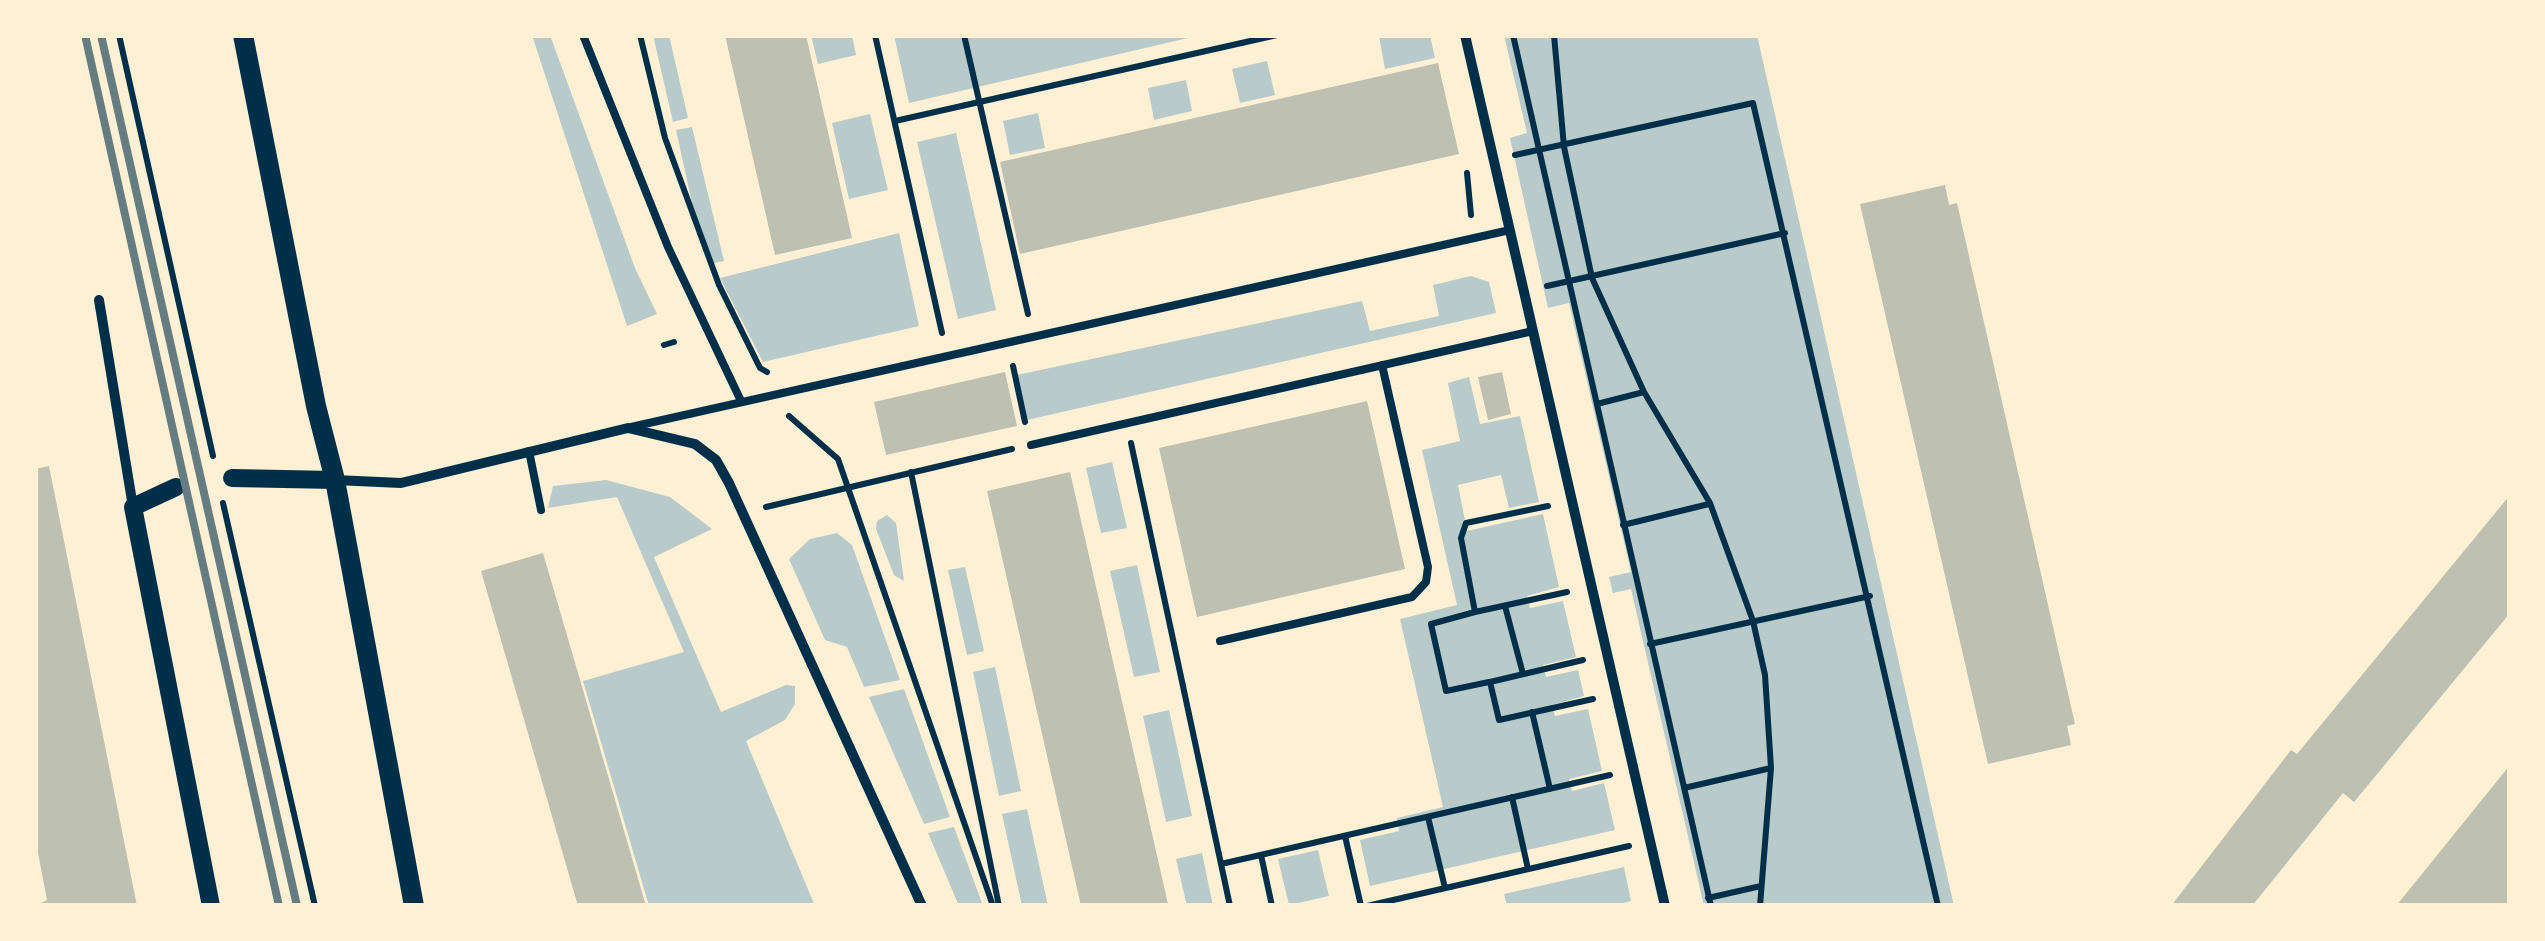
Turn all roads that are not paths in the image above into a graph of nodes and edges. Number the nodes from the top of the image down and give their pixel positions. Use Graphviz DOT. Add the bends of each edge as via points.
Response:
graph roads {
  1 [pos="244,35"];
  2 [pos="583,35"];
  3 [pos="1465,35"];
  4 [pos="1510,230"];
  5 [pos="99,300"];
  6 [pos="1534,331"];
  7 [pos="1382,366"];
  8 [pos="742,401"];
  9 [pos="628,428"];
  10 [pos="1030,445"];
  11 [pos="529,449"];
  12 [pos="232,478"];
  13 [pos="335,480"];
  14 [pos="176,488"];
  15 [pos="133,508"];
  16 [pos="541,510"];
  17 [pos="1220,641"];
  18 [pos="211,906"];
  19 [pos="414,906"];
  20 [pos="922,906"];
  21 [pos="1665,906"];
  1 -- 13 [label="main road"];
  2 -- 8 [label="lane" via="668,247"];
  3 -- 4 [label="street"];
  4 -- 6 [label="street"];
  4 -- 8 [label="lane"];
  5 -- 15 [label="street"];
  6 -- 7 [label="lane"];
  6 -- 21 [label="street"];
  7 -- 10 [label="lane"];
  7 -- 17 [label="lane" via="1426,582 1412,597"];
  8 -- 9 [label="lane"];
  9 -- 11 [label="street"];
  9 -- 20 [label="street" via="695,444 716,460"];
  11 -- 13 [label="street" via="401,483"];
  11 -- 16 [label="lane"];
  12 -- 13 [label="street"];
  13 -- 19 [label="main road"];
  14 -- 15 [label="street"];
  15 -- 18 [label="street"];
}
